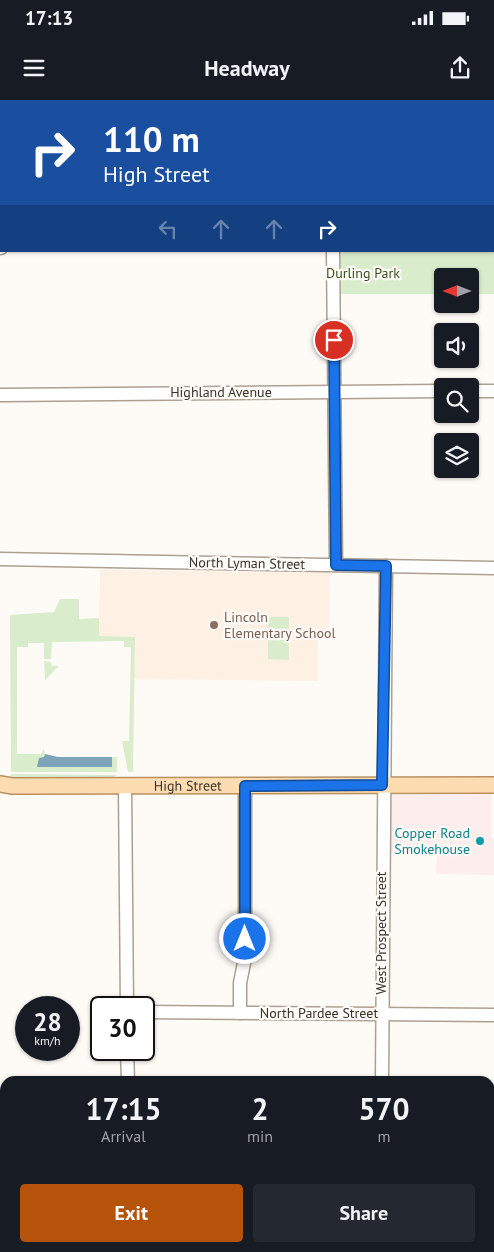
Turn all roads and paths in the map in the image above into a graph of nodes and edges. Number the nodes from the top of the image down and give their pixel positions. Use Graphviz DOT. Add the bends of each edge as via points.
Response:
graph roads {
  1 [pos="333,252"];
  2 [pos="434,391"];
  3 [pos="479,391"];
  4 [pos="494,391"];
  5 [pos="334,392"];
  6 [pos="0,395"];
  7 [pos="0,559"];
  8 [pos="336,565"];
  9 [pos="386,566"];
  10 [pos="494,568"];
  11 [pos="0,784"];
  12 [pos="382,785"];
  13 [pos="494,785"];
  14 [pos="125,786"];
  15 [pos="245,786"];
  16 [pos="127,996"];
  17 [pos="155,1012"];
  18 [pos="240,1013"];
  19 [pos="381,1013"];
  20 [pos="494,1015"];
  21 [pos="127,1061"];
  22 [pos="128,1076"];
  23 [pos="382,1076"];
  1 -- 5 [label="street"];
  2 -- 5 [label="street, Highland Avenue"];
  3 -- 4 [label="street"];
  5 -- 6 [label="street, Highland Avenue"];
  5 -- 8 [label="street"];
  7 -- 8 [label="street, North Lyman Street"];
  8 -- 9 [label="street, North Lyman Street"];
  9 -- 10 [label="street, North Lyman Street"];
  9 -- 12 [label="street, West Prospect Street"];
  11 -- 14 [label="main road, High Street"];
  12 -- 13 [label="main road, High Street"];
  12 -- 15 [label="main road, High Street"];
  12 -- 19 [label="street, West Prospect Street"];
  14 -- 15 [label="main road, High Street"];
  14 -- 16 [label="street"];
  15 -- 18 [label="street" via="245,958 240,984"];
  17 -- 18 [label="street, North Pardee Street"];
  18 -- 19 [label="street, North Pardee Street"];
  19 -- 20 [label="street, North Pardee Street"];
  19 -- 23 [label="street, West Prospect Street"];
  21 -- 22 [label="street"];
}
